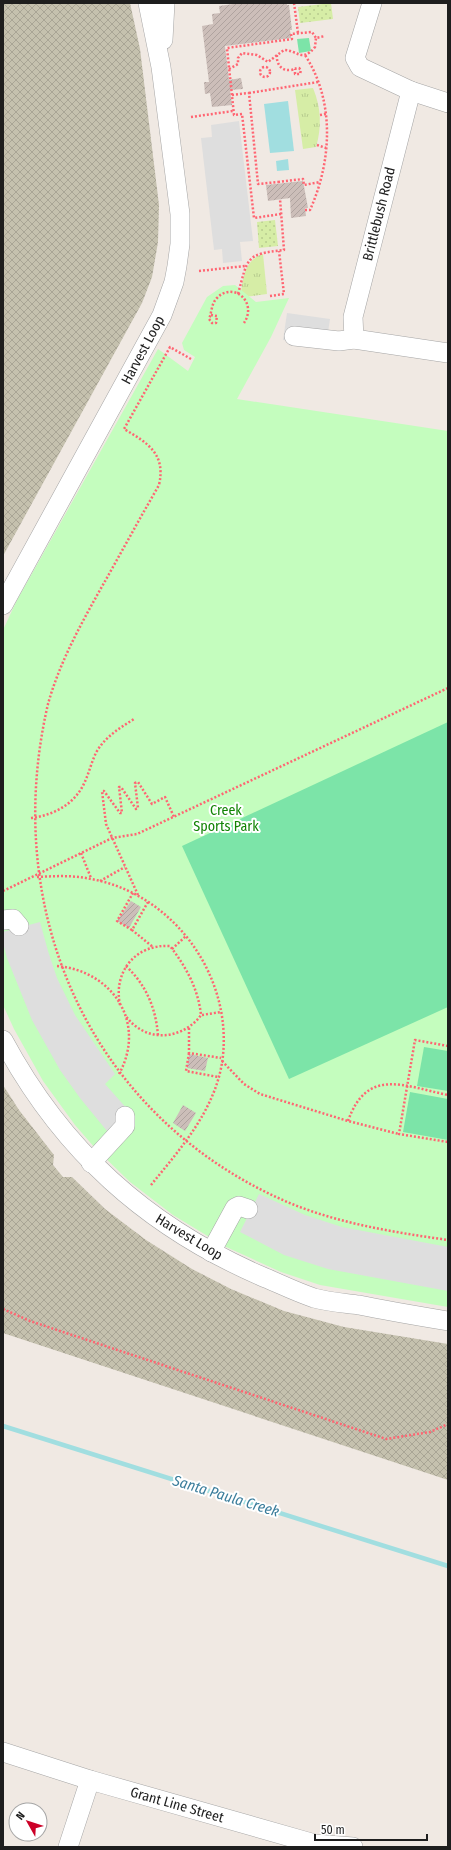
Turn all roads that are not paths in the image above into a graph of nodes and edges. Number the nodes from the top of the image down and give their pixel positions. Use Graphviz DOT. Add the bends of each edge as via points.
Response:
graph roads {
  1 [pos="148,3"];
  2 [pos="165,3"];
  3 [pos="372,3"];
  4 [pos="161,67"];
  5 [pos="411,90"];
  6 [pos="448,103"];
  7 [pos="294,336"];
  8 [pos="354,339"];
  9 [pos="448,353"];
  10 [pos="3,605"];
  11 [pos="3,1040"];
  12 [pos="125,1116"];
  13 [pos="91,1163"];
  14 [pos="248,1209"];
  15 [pos="211,1252"];
  16 [pos="448,1321"];
  17 [pos="3,1752"];
  18 [pos="90,1780"];
  19 [pos="314,1846"];
  20 [pos="68,1847"];
  21 [pos="353,1847"];
  1 -- 4 [label="street, Harvest Loop"];
  2 -- 4 [label="street, Harvest Loop"];
  3 -- 5 [label="street" via="355,58 357,63 363,70"];
  4 -- 10 [label="street, Harvest Loop" via="180,214 180,244 174,282 162,315"];
  5 -- 6 [label="street"];
  5 -- 8 [label="street, Brittlebush Road" via="353,317"];
  7 -- 8 [label="street" via="338,341"];
  8 -- 9 [label="street"];
  11 -- 13 [label="street, Harvest Loop" via="32,1090"];
  12 -- 13 [label="street" via="126,1126"];
  13 -- 15 [label="street, Harvest Loop" via="137,1204"];
  14 -- 15 [label="street" via="239,1206 235,1208"];
  15 -- 16 [label="street, Harvest Loop" via="315,1298"];
  17 -- 18 [label="street, Grant Line Street"];
  18 -- 19 [label="street, Grant Line Street"];
  18 -- 20 [label="street"];
  19 -- 21 [label="street, Grant Line Street"];
}
